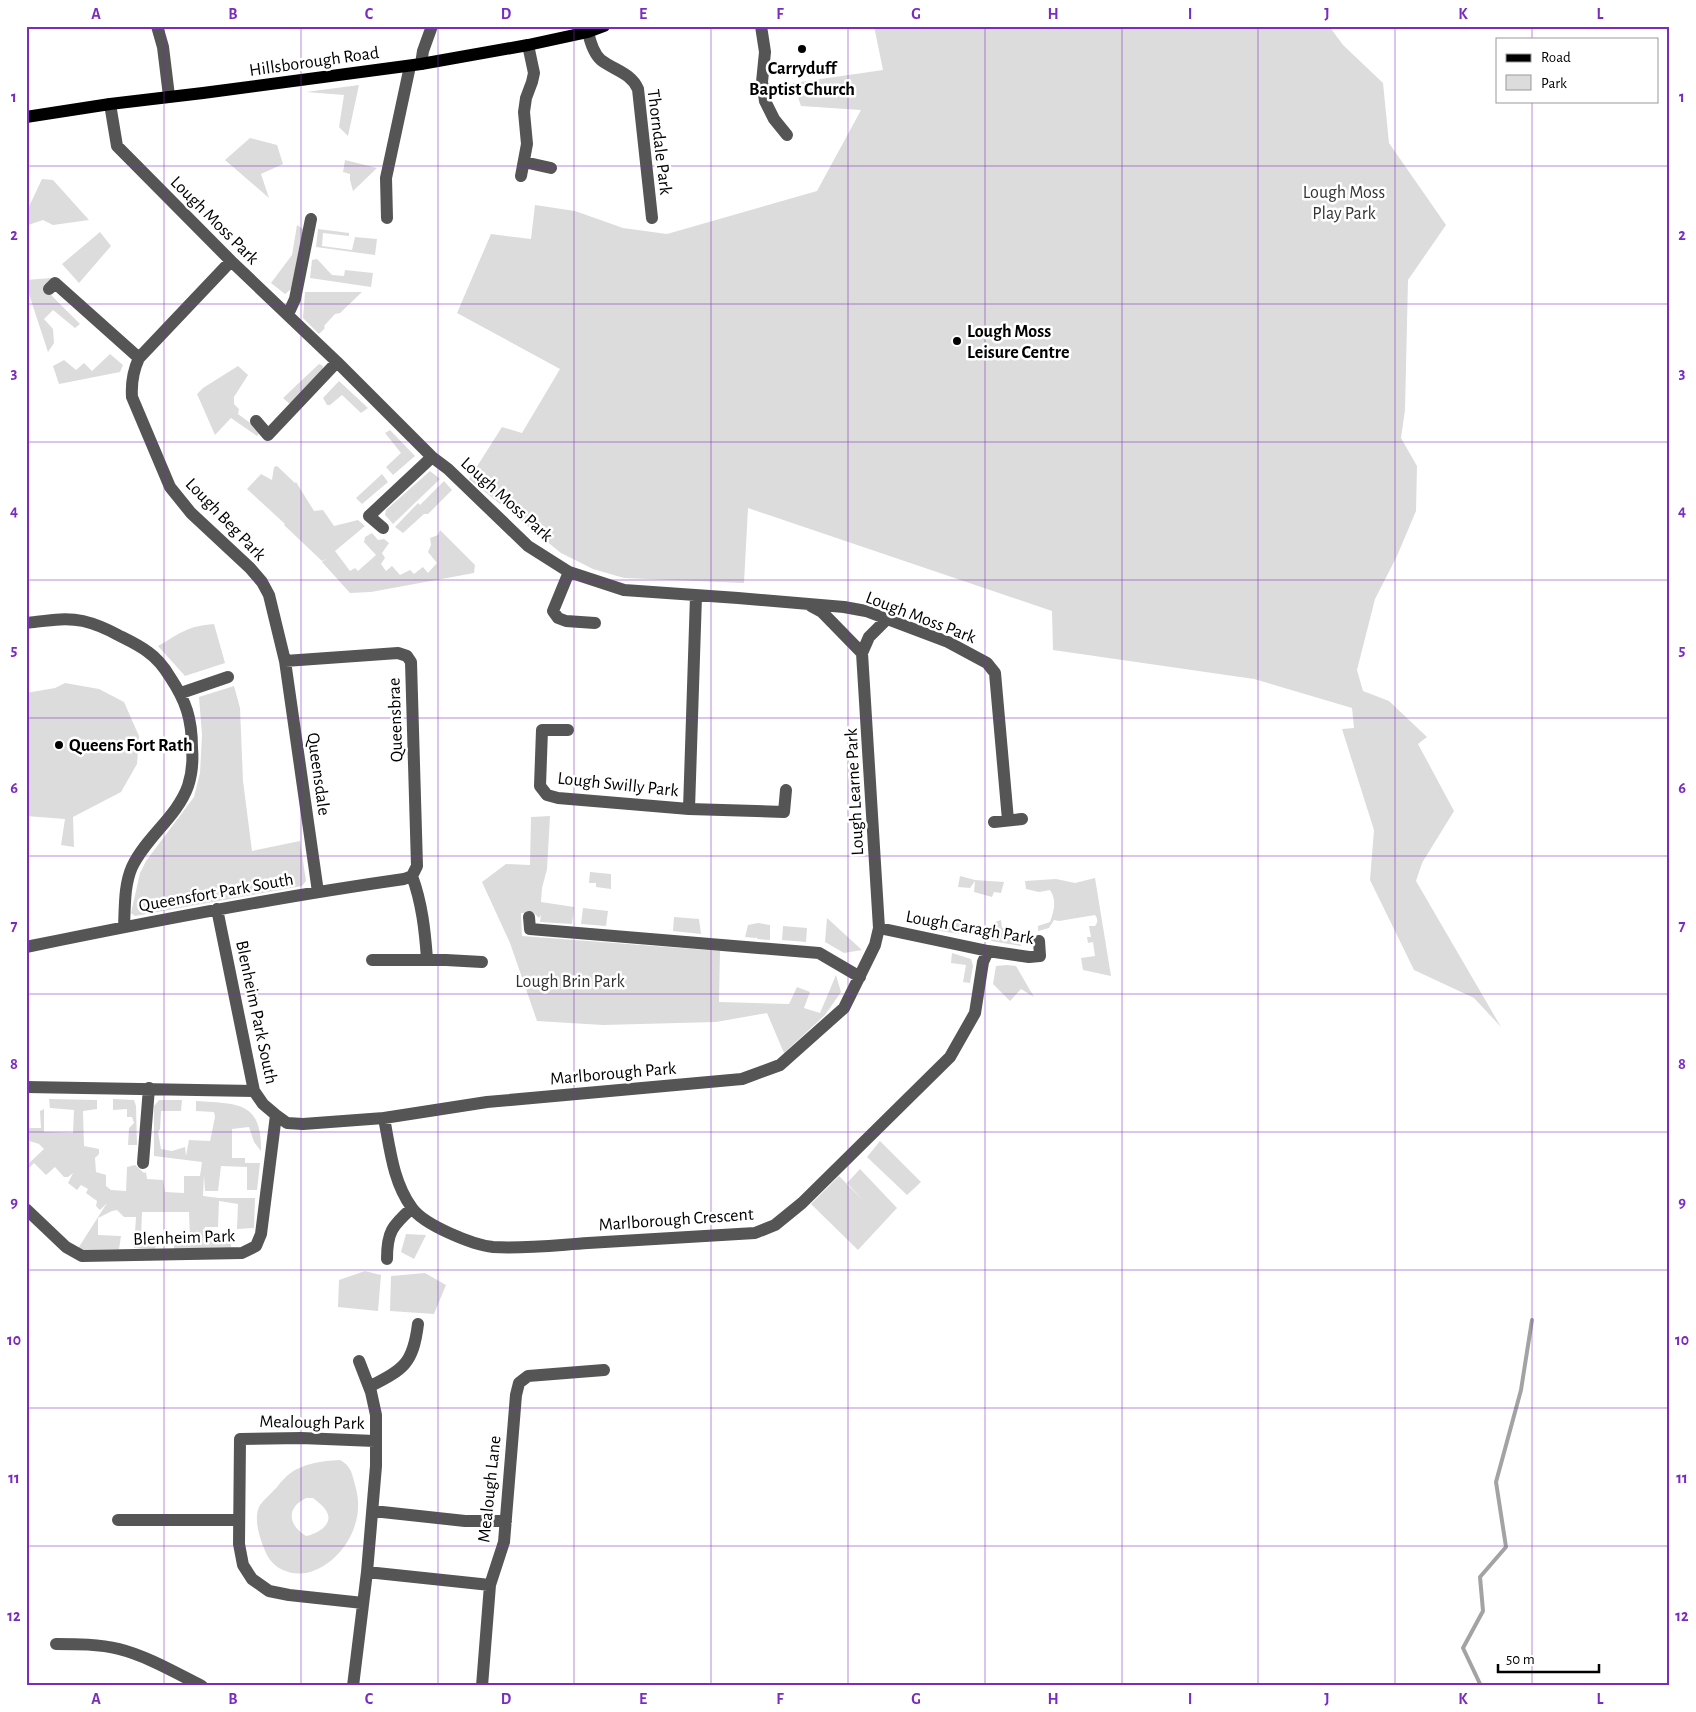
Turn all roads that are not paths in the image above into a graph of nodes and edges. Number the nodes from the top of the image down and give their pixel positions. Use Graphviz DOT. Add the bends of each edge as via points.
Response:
graph roads {
  1 [pos="156,26"];
  2 [pos="432,26"];
  3 [pos="604,26"];
  4 [pos="761,26"];
  5 [pos="588,32"];
  6 [pos="528,45"];
  7 [pos="416,65"];
  8 [pos="169,96"];
  9 [pos="110,104"];
  10 [pos="26,117"];
  11 [pos="787,135"];
  12 [pos="524,162"];
  13 [pos="550,168"];
  14 [pos="521,176"];
  15 [pos="387,218"];
  16 [pos="652,218"];
  17 [pos="311,219"];
  18 [pos="231,261"];
  19 [pos="56,282"];
  20 [pos="286,313"];
  21 [pos="139,358"];
  22 [pos="337,362"];
  23 [pos="256,421"];
  24 [pos="432,457"];
  25 [pos="383,528"];
  26 [pos="569,572"];
  27 [pos="696,596"];
  28 [pos="809,605"];
  29 [pos="886,620"];
  30 [pos="26,623"];
  31 [pos="595,623"];
  32 [pos="862,653"];
  33 [pos="285,661"];
  34 [pos="228,677"];
  35 [pos="181,693"];
  36 [pos="568,730"];
  37 [pos="786,790"];
  38 [pos="689,809"];
  39 [pos="1022,819"];
  40 [pos="1008,820"];
  41 [pos="994,822"];
  42 [pos="412,876"];
  43 [pos="318,892"];
  44 [pos="217,909"];
  45 [pos="530,917"];
  46 [pos="124,927"];
  47 [pos="880,928"];
  48 [pos="1039,941"];
  49 [pos="26,947"];
  50 [pos="988,951"];
  51 [pos="372,960"];
  52 [pos="427,960"];
  53 [pos="482,962"];
  54 [pos="860,977"];
  55 [pos="26,1087"];
  56 [pos="149,1088"];
  57 [pos="254,1091"];
  58 [pos="276,1115"];
  59 [pos="384,1118"];
  60 [pos="143,1163"];
  61 [pos="412,1208"];
  62 [pos="26,1209"];
  63 [pos="387,1259"];
  64 [pos="418,1324"];
  65 [pos="359,1361"];
  66 [pos="604,1370"];
  67 [pos="369,1387"];
  68 [pos="375,1441"];
  69 [pos="373,1511"];
  70 [pos="118,1520"];
  71 [pos="239,1520"];
  72 [pos="506,1521"];
  73 [pos="367,1572"];
  74 [pos="490,1585"];
  75 [pos="363,1602"];
  76 [pos="56,1644"];
  77 [pos="202,1686"];
  78 [pos="353,1686"];
  79 [pos="482,1686"];
  1 -- 8 [label="street" via="163,47"];
  2 -- 7 [label="street"];
  3 -- 5 [label="main road, Hillsborough Road"];
  4 -- 11 [label="street" via="765,52 762,82 765,101"];
  5 -- 6 [label="main road, Hillsborough Road"];
  5 -- 16 [label="street, Thorndale Park" via="600,59 634,80 638,89"];
  6 -- 7 [label="main road, Hillsborough Road"];
  6 -- 12 [label="street" via="534,73 524,112 527,144"];
  7 -- 8 [label="main road, Hillsborough Road"];
  7 -- 15 [label="street" via="386,178"];
  8 -- 9 [label="main road, Hillsborough Road"];
  9 -- 10 [label="main road, Hillsborough Road"];
  9 -- 18 [label="street, Lough Moss Park" via="117,146"];
  12 -- 13 [label="street"];
  12 -- 14 [label="street"];
  17 -- 20 [label="street" via="295,299"];
  18 -- 20 [label="street, Lough Moss Park"];
  18 -- 21 [label="street, Lough Beg Park"];
  19 -- 21 [label="street"];
  20 -- 22 [label="street, Lough Moss Park"];
  21 -- 33 [label="street, Lough Beg Park" via="131,383 132,397 170,486 191,513 262,582 272,604"];
  22 -- 23 [label="street" via="268,435"];
  22 -- 24 [label="street, Lough Moss Park"];
  24 -- 25 [label="street" via="369,516"];
  24 -- 26 [label="street, Lough Moss Park" via="528,546"];
  26 -- 27 [label="street, Lough Moss Park" via="624,590"];
  26 -- 31 [label="street" via="553,611 566,621"];
  27 -- 28 [label="street, Lough Moss Park"];
  27 -- 38 [label="street, Lough Swilly Park"];
  28 -- 29 [label="street, Lough Moss Park" via="859,610"];
  28 -- 32 [label="street" via="822,612"];
  29 -- 32 [label="street" via="869,637"];
  29 -- 40 [label="street, Lough Moss Park" via="948,642 987,663 995,674"];
  30 -- 35 [label="street" via="65,619 98,625 149,652 161,663"];
  32 -- 47 [label="street, Lough Learne Park"];
  33 -- 42 [label="street, Queensbrae" via="398,653 408,656 411,662 417,866"];
  33 -- 43 [label="street, Queensdale"];
  34 -- 35 [label="street"];
  35 -- 46 [label="street" via="193,735 188,786 131,868 125,893"];
  36 -- 38 [label="street, Lough Swilly Park" via="542,730 540,786 547,795"];
  37 -- 38 [label="street, Lough Swilly Park" via="784,812"];
  39 -- 40 [label="street"];
  40 -- 41 [label="street"];
  42 -- 43 [label="street, Queensfort Park South" via="404,880"];
  42 -- 52 [label="street" via="426,931"];
  43 -- 44 [label="street, Queensfort Park South"];
  44 -- 46 [label="street, Queensfort Park South"];
  44 -- 57 [label="street, Blenheim Park South"];
  45 -- 54 [label="street" via="530,929 819,953"];
  46 -- 49 [label="street, Queensfort Park South"];
  47 -- 50 [label="street, Lough Caragh Park"];
  47 -- 54 [label="street, Marlborough Park"];
  48 -- 50 [label="street, Lough Caragh Park" via="1040,956"];
  50 -- 61 [label="street, Marlborough Crescent" via="983,962 975,1013 950,1057 802,1203 775,1225 755,1233 493,1247 471,1242 424,1220"];
  51 -- 52 [label="street"];
  52 -- 53 [label="street"];
  54 -- 59 [label="street, Marlborough Park" via="844,1008 808,1041 780,1065 742,1079 487,1102"];
  55 -- 56 [label="street"];
  56 -- 57 [label="street"];
  56 -- 60 [label="street"];
  57 -- 58 [label="street, Blenheim Park South"];
  58 -- 59 [label="street, Marlborough Park" via="287,1122 303,1124"];
  58 -- 62 [label="street, Blenheim Park" via="261,1234 256,1246 242,1253 82,1256 66,1247"];
  59 -- 61 [label="street, Marlborough Crescent" via="396,1176"];
  61 -- 63 [label="street" via="395,1224 387,1244"];
  64 -- 67 [label="street" via="409,1360"];
  65 -- 67 [label="street"];
  66 -- 72 [label="street, Mealough Lane" via="528,1376 519,1383"];
  67 -- 68 [label="street" via="376,1415"];
  68 -- 69 [label="street"];
  68 -- 71 [label="street, Mealough Park" via="240,1439"];
  69 -- 72 [label="street" via="465,1521"];
  69 -- 73 [label="street"];
  70 -- 71 [label="street"];
  71 -- 75 [label="street, Mealough Park" via="243,1565 252,1579 269,1591"];
  72 -- 74 [label="street, Mealough Lane" via="504,1542"];
  73 -- 74 [label="street"];
  73 -- 75 [label="street"];
  74 -- 79 [label="street, Mealough Lane"];
  75 -- 78 [label="street"];
  76 -- 77 [label="street" via="119,1649"];
}
